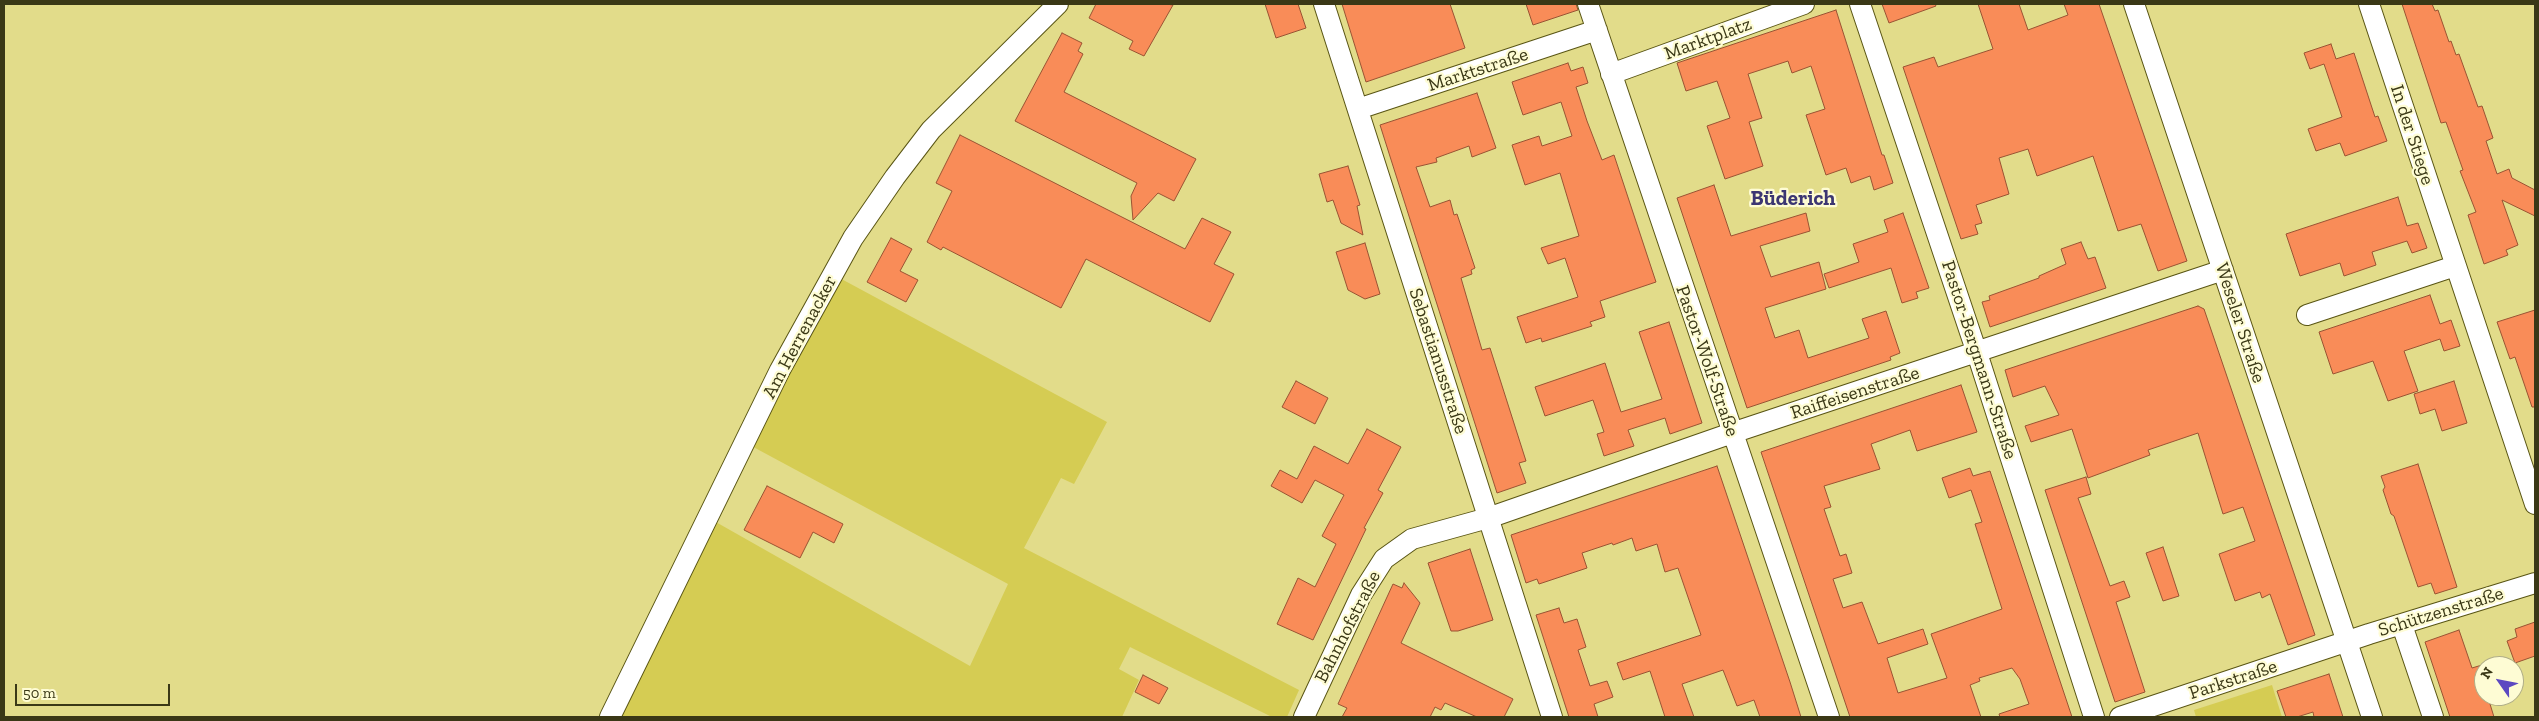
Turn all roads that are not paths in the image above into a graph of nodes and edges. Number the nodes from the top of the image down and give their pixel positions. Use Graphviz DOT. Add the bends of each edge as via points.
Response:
graph roads {
  1 [pos="1058,4"];
  2 [pos="1324,4"];
  3 [pos="1588,4"];
  4 [pos="1804,4"];
  5 [pos="1860,4"];
  6 [pos="2134,4"];
  7 [pos="2369,4"];
  8 [pos="1597,30"];
  9 [pos="1611,74"];
  10 [pos="1358,109"];
  11 [pos="2455,266"];
  12 [pos="2223,270"];
  13 [pos="2307,315"];
  14 [pos="1977,353"];
  15 [pos="1732,433"];
  16 [pos="2535,504"];
  17 [pos="1488,518"];
  18 [pos="2535,583"];
  19 [pos="2402,625"];
  20 [pos="2347,642"];
  21 [pos="610,717"];
  22 [pos="1304,717"];
  23 [pos="1552,717"];
  24 [pos="1829,717"];
  25 [pos="2094,717"];
  26 [pos="2120,717"];
  27 [pos="2372,717"];
  28 [pos="2433,717"];
  1 -- 21 [label="street, Am Herrenacker" via="931,130 853,238 780,370"];
  2 -- 10 [label="street, Sebastianusstraße"];
  3 -- 8 [label="street, Pastor-Wolf-Straße"];
  4 -- 9 [label="street, Marktplatz"];
  5 -- 14 [label="street, Pastor-Bergmann-Straße"];
  6 -- 12 [label="street, Weseler Straße"];
  7 -- 11 [label="street, In der Stiege"];
  8 -- 9 [label="street, Pastor-Wolf-Straße"];
  8 -- 10 [label="street, Marktstraße"];
  9 -- 15 [label="street, Pastor-Wolf-Straße"];
  10 -- 17 [label="street, Sebastianusstraße"];
  11 -- 13 [label="street"];
  11 -- 16 [label="street, In der Stiege"];
  12 -- 14 [label="street, Raiffeisenstraße"];
  12 -- 20 [label="street, Weseler Straße"];
  14 -- 15 [label="street, Raiffeisenstraße"];
  14 -- 25 [label="street, Pastor-Bergmann-Straße"];
  15 -- 17 [label="street, Raiffeisenstraße"];
  15 -- 24 [label="street, Pastor-Wolf-Straße"];
  17 -- 22 [label="street, Bahnhofstraße" via="1412,539 1384,559 1361,595"];
  17 -- 23 [label="street, Sebastianusstraße"];
  18 -- 19 [label="street, Schützenstraße"];
  19 -- 20 [label="street, Schützenstraße"];
  19 -- 28 [label="street"];
  20 -- 26 [label="street, Parkstraße"];
  20 -- 27 [label="street, Weseler Straße"];
}
